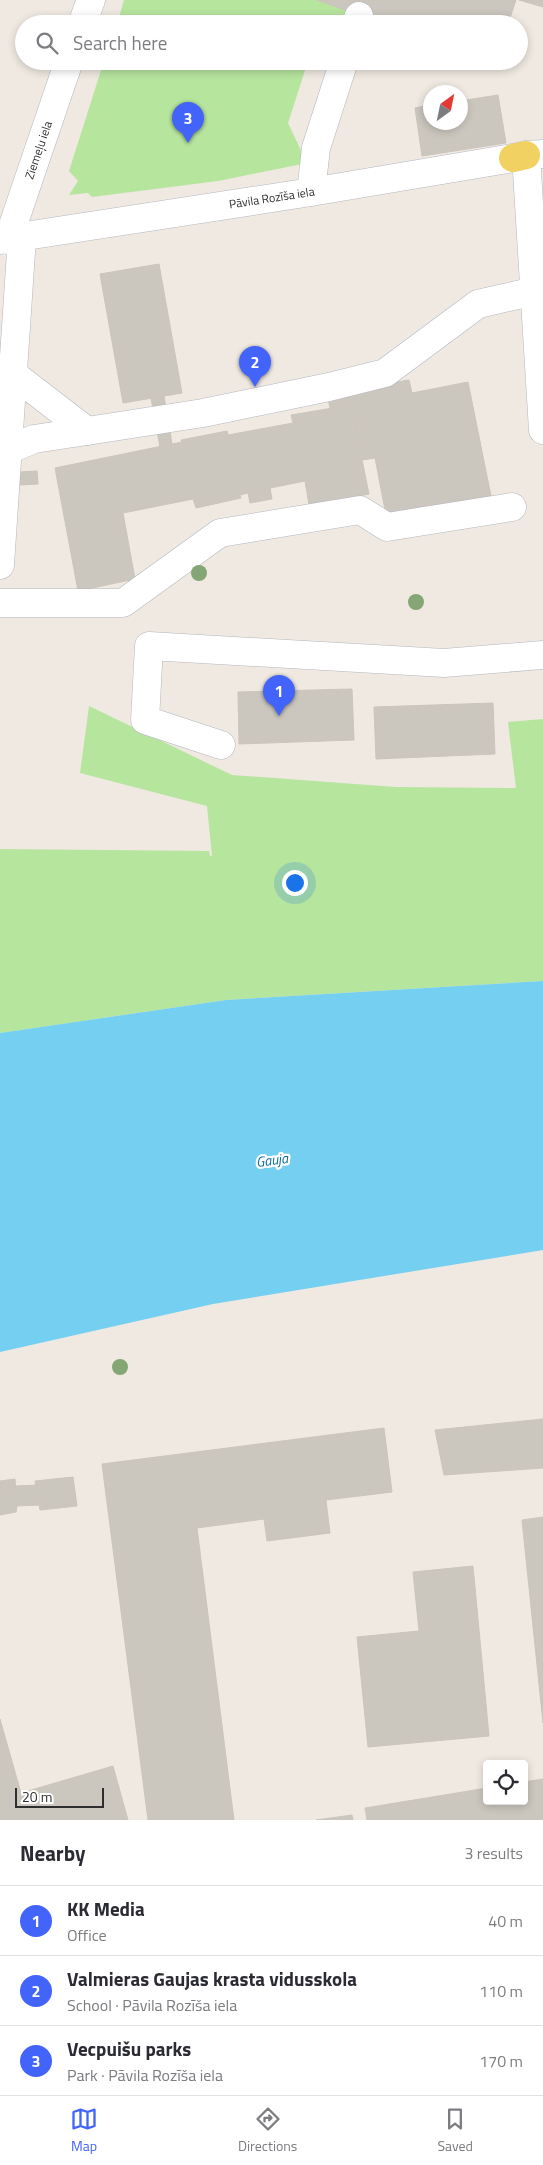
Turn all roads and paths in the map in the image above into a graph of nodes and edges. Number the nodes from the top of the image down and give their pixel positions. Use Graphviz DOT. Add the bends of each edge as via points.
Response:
graph roads {
  1 [pos="91,0"];
  2 [pos="85,15"];
  3 [pos="66,70"];
  4 [pos="341,70"];
  5 [pos="527,156"];
  6 [pos="312,192"];
  7 [pos="10,239"];
  8 [pos="9,291"];
  9 [pos="535,291"];
  10 [pos="13,374"];
  11 [pos="543,418"];
  12 [pos="87,431"];
  13 [pos="8,450"];
  14 [pos="512,507"];
  15 [pos="0,565"];
  16 [pos="0,602"];
  17 [pos="543,654"];
  18 [pos="221,744"];
  1 -- 2 [label="street"];
  3 -- 7 [label="street, Ziemeļu iela"];
  4 -- 6 [label="street" via="316,148"];
  5 -- 6 [label="street, Pāvila Rozīša iela"];
  5 -- 9 [label="street"];
  6 -- 7 [label="street, Pāvila Rozīša iela"];
  7 -- 8 [label="street, Ziemeļu iela"];
  8 -- 10 [label="street, Ziemeļu iela"];
  9 -- 11 [label="street"];
  9 -- 12 [label="street" via="478,304 384,373 203,413"];
  10 -- 12 [label="street"];
  10 -- 13 [label="street, Ziemeļu iela"];
  12 -- 13 [label="street" via="34,439"];
  13 -- 15 [label="street, Ziemeļu iela"];
  14 -- 16 [label="street" via="387,527 360,510 220,533 123,603"];
  17 -- 18 [label="street" via="444,663 149,646 145,720"];
}
